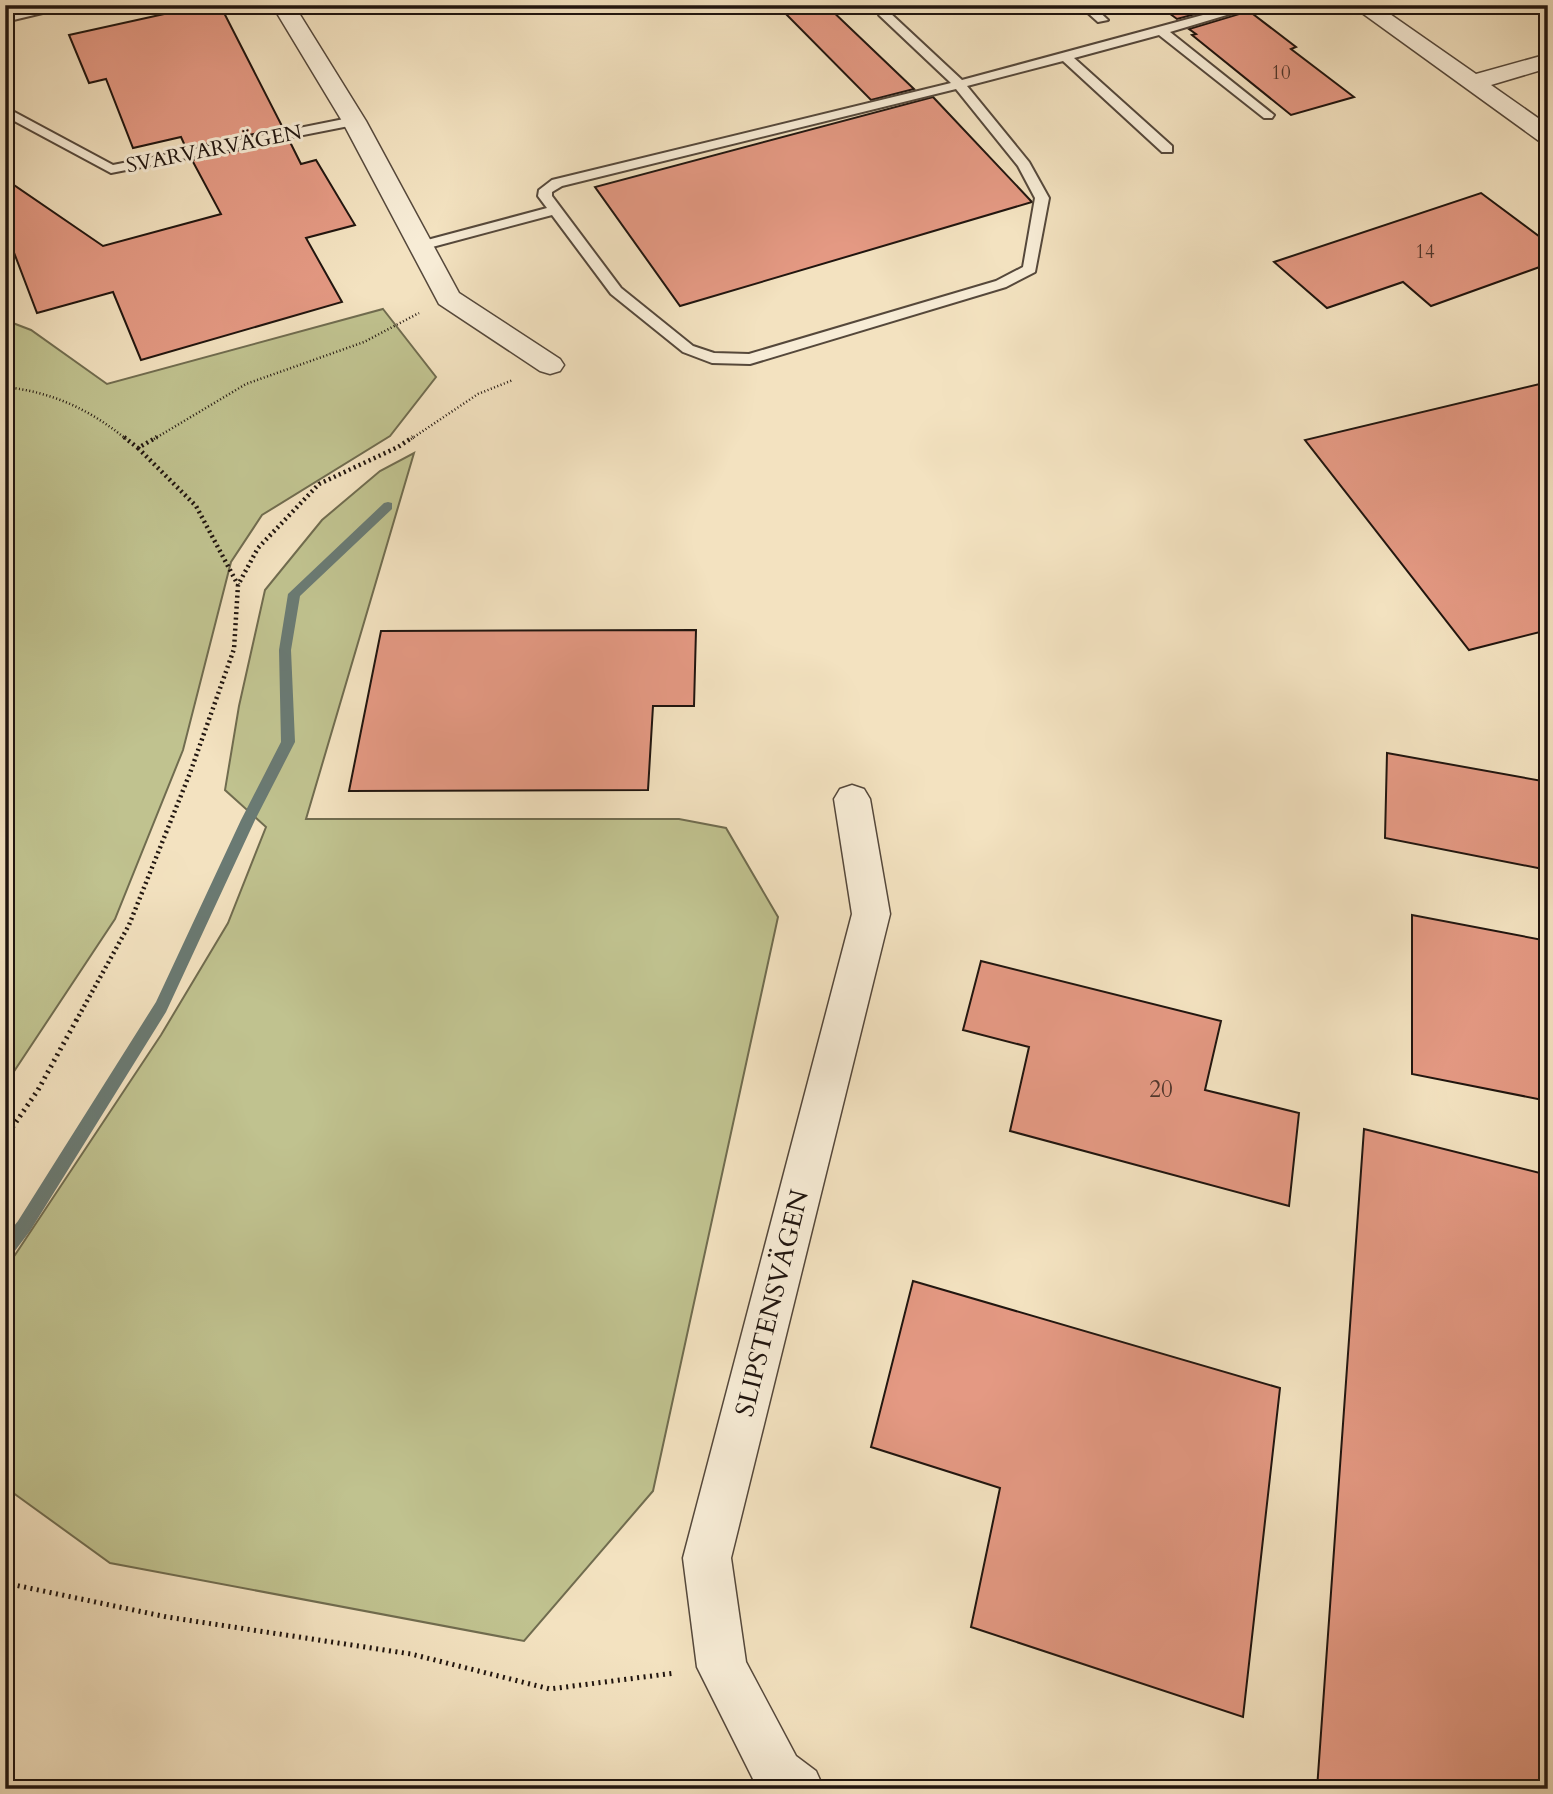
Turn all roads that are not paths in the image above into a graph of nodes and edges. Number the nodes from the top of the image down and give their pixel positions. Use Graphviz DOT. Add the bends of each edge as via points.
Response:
graph roads {
  1 [pos="70,5"];
  2 [pos="283,5"];
  3 [pos="891,5"];
  4 [pos="1085,5"];
  5 [pos="1254,5"];
  6 [pos="1362,5"];
  7 [pos="5,19"];
  8 [pos="1102,20"];
  9 [pos="1162,32"];
  10 [pos="1065,57"];
  11 [pos="1548,61"];
  12 [pos="1475,82"];
  13 [pos="958,83"];
  14 [pos="5,111"];
  15 [pos="1268,115"];
  16 [pos="354,121"];
  17 [pos="1548,135"];
  18 [pos="1167,149"];
  19 [pos="556,210"];
  20 [pos="421,246"];
  21 [pos="550,365"];
  22 [pos="852,799"];
  23 [pos="798,1789"];
  1 -- 7 [label="lane"];
  2 -- 16 [label="street"];
  3 -- 13 [label="lane" via="883,13"];
  4 -- 8 [label="lane"];
  5 -- 9 [label="lane"];
  6 -- 12 [label="street"];
  9 -- 10 [label="lane"];
  9 -- 15 [label="lane"];
  10 -- 13 [label="lane"];
  10 -- 18 [label="lane"];
  11 -- 12 [label="street"];
  12 -- 17 [label="street"];
  13 -- 19 [label="lane" via="557,183 545,195"];
  13 -- 19 [label="lane" via="1024,165 1042,198 1030,269 1001,284 750,359 712,358 688,349 616,291"];
  14 -- 16 [label="lane, SVARVARVÄGEN" via="111,169"];
  16 -- 20 [label="street"];
  19 -- 20 [label="lane"];
  20 -- 21 [label="street" via="448,298"];
  22 -- 23 [label="street, SLIPSTENSVÄGEN" via="871,914 707,1558 722,1667 778,1773"];
}
